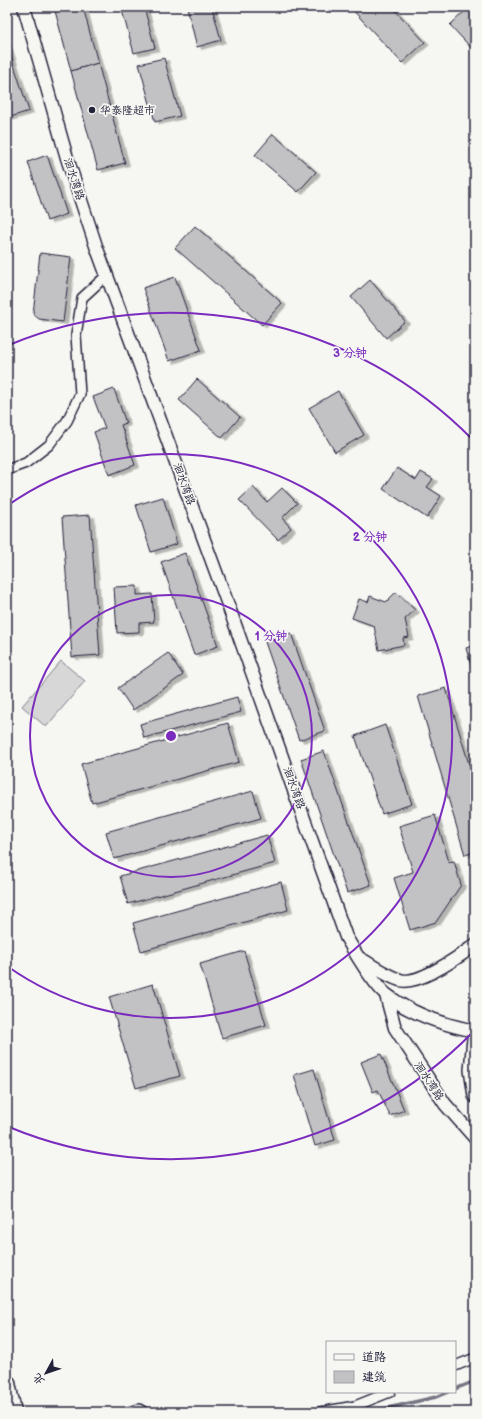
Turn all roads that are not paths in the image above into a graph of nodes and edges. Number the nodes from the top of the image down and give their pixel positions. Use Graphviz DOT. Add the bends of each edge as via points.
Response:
graph roads {
  1 [pos="24,7"];
  2 [pos="108,275"];
  3 [pos="7,470"];
  4 [pos="475,945"];
  5 [pos="356,956"];
  6 [pos="386,995"];
  7 [pos="475,1030"];
  8 [pos="475,1096"];
  9 [pos="475,1138"];
  10 [pos="475,1358"];
  11 [pos="456,1366"];
  12 [pos="7,1383"];
  13 [pos="388,1393"];
  14 [pos="13,1412"];
  15 [pos="128,1412"];
  16 [pos="144,1412"];
  17 [pos="320,1412"];
  1 -- 2 [label="street, 洄水湾路" via="67,158"];
  2 -- 3 [label="street" via="82,298 76,335 80,394 67,421 49,444 26,463"];
  2 -- 5 [label="street, 洄水湾路" via="346,937"];
  4 -- 5 [label="street" via="443,968 401,981"];
  5 -- 6 [label="street, 洄水湾路"];
  6 -- 7 [label="street, 洄水湾路" via="420,1015"];
  6 -- 9 [label="street, 洄水湾路" via="395,1028 445,1104"];
  7 -- 8 [label="main road" via="471,1070"];
  10 -- 11 [label="street"];
  12 -- 14 [label="highway"];
  13 -- 17 [label="street" via="355,1406"];
  15 -- 16 [label="street"];
}
